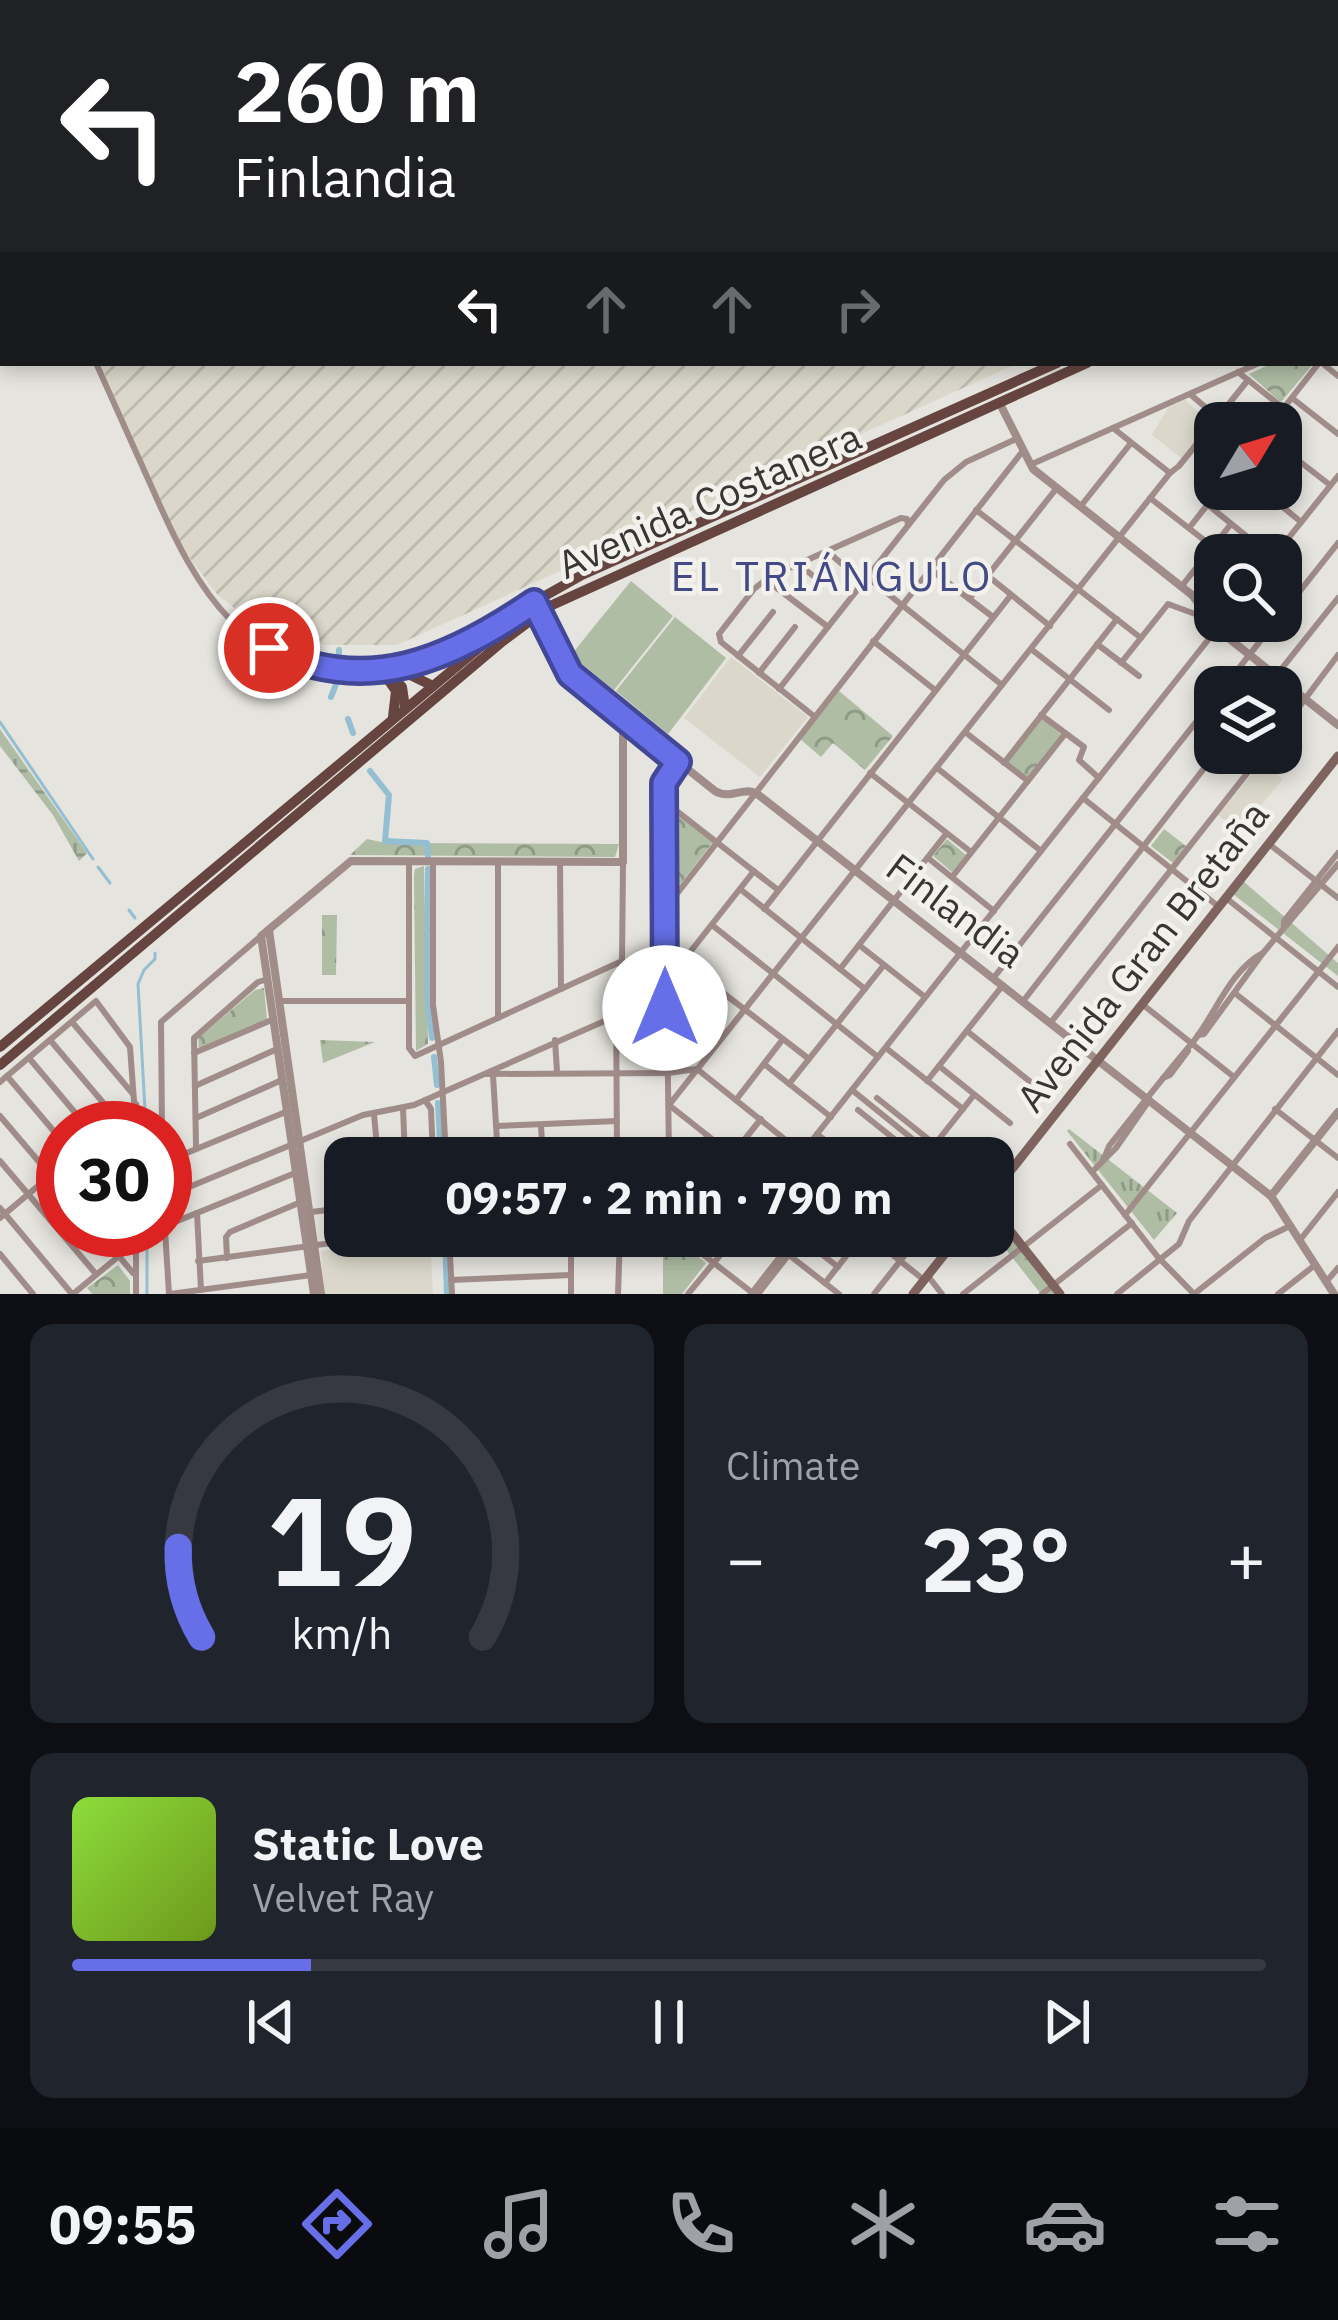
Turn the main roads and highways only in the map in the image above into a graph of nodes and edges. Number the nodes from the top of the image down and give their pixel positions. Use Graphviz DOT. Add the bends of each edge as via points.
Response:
graph roads {
  1 [pos="1050,366"];
  2 [pos="1080,366"];
  3 [pos="537,607"];
  4 [pos="500,627"];
  5 [pos="427,659"];
  6 [pos="393,670"];
  7 [pos="373,672"];
  8 [pos="426,683"];
  9 [pos="452,684"];
  10 [pos="406,706"];
  11 [pos="396,723"];
  12 [pos="1338,756"];
  13 [pos="0,1046"];
  14 [pos="2,1074"];
  15 [pos="1014,1166"];
  16 [pos="1014,1238"];
  17 [pos="942,1257"];
  18 [pos="1057,1290"];
  19 [pos="914,1294"];
  1 -- 3 [label="main road, Avenida Costanera" via="581,575"];
  2 -- 3 [label="main road, Avenida Costanera"];
  3 -- 4 [label="main road, Avenida Costanera"];
  3 -- 9 [label="main road, Avenida Costanera"];
  4 -- 5 [label="main road"];
  4 -- 8 [label="main road, Avenida Costanera"];
  5 -- 6 [label="main road"];
  5 -- 8 [label="main road" via="420,668"];
  6 -- 8 [label="main road"];
  6 -- 10 [label="main road"];
  7 -- 11 [label="main road" via="396,692"];
  8 -- 9 [label="main road"];
  8 -- 10 [label="main road, Avenida Costanera"];
  9 -- 11 [label="main road, Avenida Costanera"];
  10 -- 11 [label="main road, Avenida Costanera"];
  11 -- 13 [label="main road, Avenida Costanera"];
  11 -- 14 [label="main road, Avenida Costanera"];
  12 -- 15 [label="main road, Avenida Gran Bretaña"];
  16 -- 18 [label="main road"];
  17 -- 19 [label="main road"];
}
